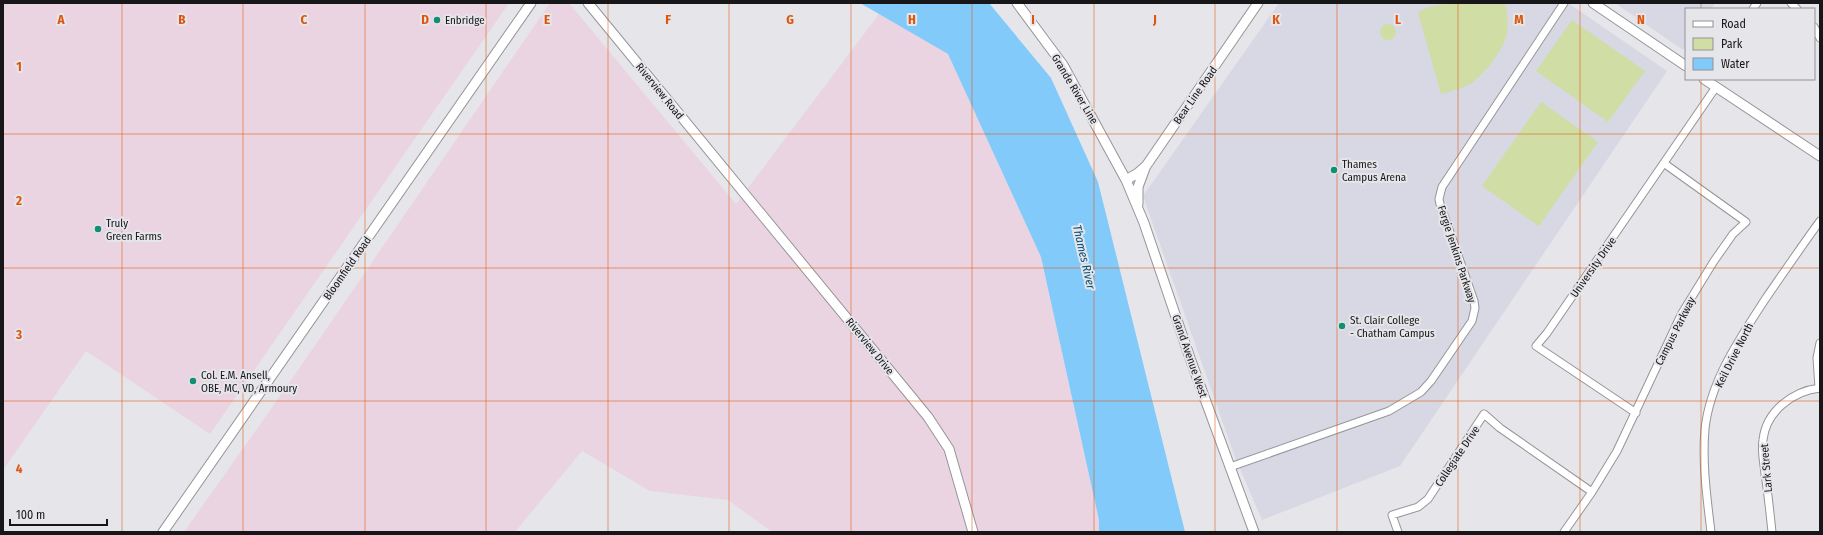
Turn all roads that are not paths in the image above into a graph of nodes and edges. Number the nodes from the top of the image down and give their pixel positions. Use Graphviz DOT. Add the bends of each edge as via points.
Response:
graph roads {
  1 [pos="531,3"];
  2 [pos="588,3"];
  3 [pos="1017,3"];
  4 [pos="1258,3"];
  5 [pos="1564,3"];
  6 [pos="1594,3"];
  7 [pos="1685,65"];
  8 [pos="1706,80"];
  9 [pos="1716,87"];
  10 [pos="1820,156"];
  11 [pos="1665,164"];
  12 [pos="1146,166"];
  13 [pos="733,179"];
  14 [pos="1126,180"];
  15 [pos="1141,215"];
  16 [pos="1820,221"];
  17 [pos="1820,343"];
  18 [pos="1820,388"];
  19 [pos="1636,412"];
  20 [pos="1230,466"];
  21 [pos="1592,492"];
  22 [pos="163,532"];
  23 [pos="973,532"];
  24 [pos="1254,532"];
  25 [pos="1398,532"];
  26 [pos="1564,532"];
  27 [pos="1711,532"];
  28 [pos="1772,532"];
  1 -- 22 [label="main road, Bloomfield Road"];
  2 -- 13 [label="main road, Riverview Road"];
  3 -- 14 [label="main road, Grande River Line" via="1063,65"];
  4 -- 12 [label="main road, Bear Line Road"];
  5 -- 20 [label="street, Fergie Jenkins Parkway" via="1442,187 1440,204 1475,308 1472,320 1432,381 1421,392 1391,410"];
  6 -- 7 [label="main road"];
  8 -- 9 [label="main road"];
  9 -- 10 [label="main road"];
  9 -- 11 [label="street, University Drive"];
  11 -- 19 [label="street, Campus Parkway" via="1746,222 1729,239 1682,313"];
  11 -- 19 [label="street, University Drive" via="1536,346"];
  12 -- 14 [label="main road, Bear Line Road"];
  12 -- 15 [label="main road" via="1140,178 1137,194"];
  13 -- 23 [label="main road, Riverview Drive" via="939,432 956,469"];
  14 -- 15 [label="main road, Grand Avenue West"];
  15 -- 20 [label="main road, Grand Avenue West"];
  16 -- 27 [label="street, Keil Drive North" via="1750,323 1718,380 1706,428 1704,468"];
  17 -- 18 [label="street" via="1817,358"];
  18 -- 28 [label="street, Lark Street" via="1806,390 1790,398 1774,414 1764,431 1762,450"];
  19 -- 21 [label="street, Campus Parkway" via="1617,451"];
  20 -- 24 [label="main road, Grand Avenue West"];
  21 -- 25 [label="street, Collegiate Drive" via="1484,414 1428,499 1418,507 1392,515"];
  21 -- 26 [label="street, Campus Parkway"];
}
